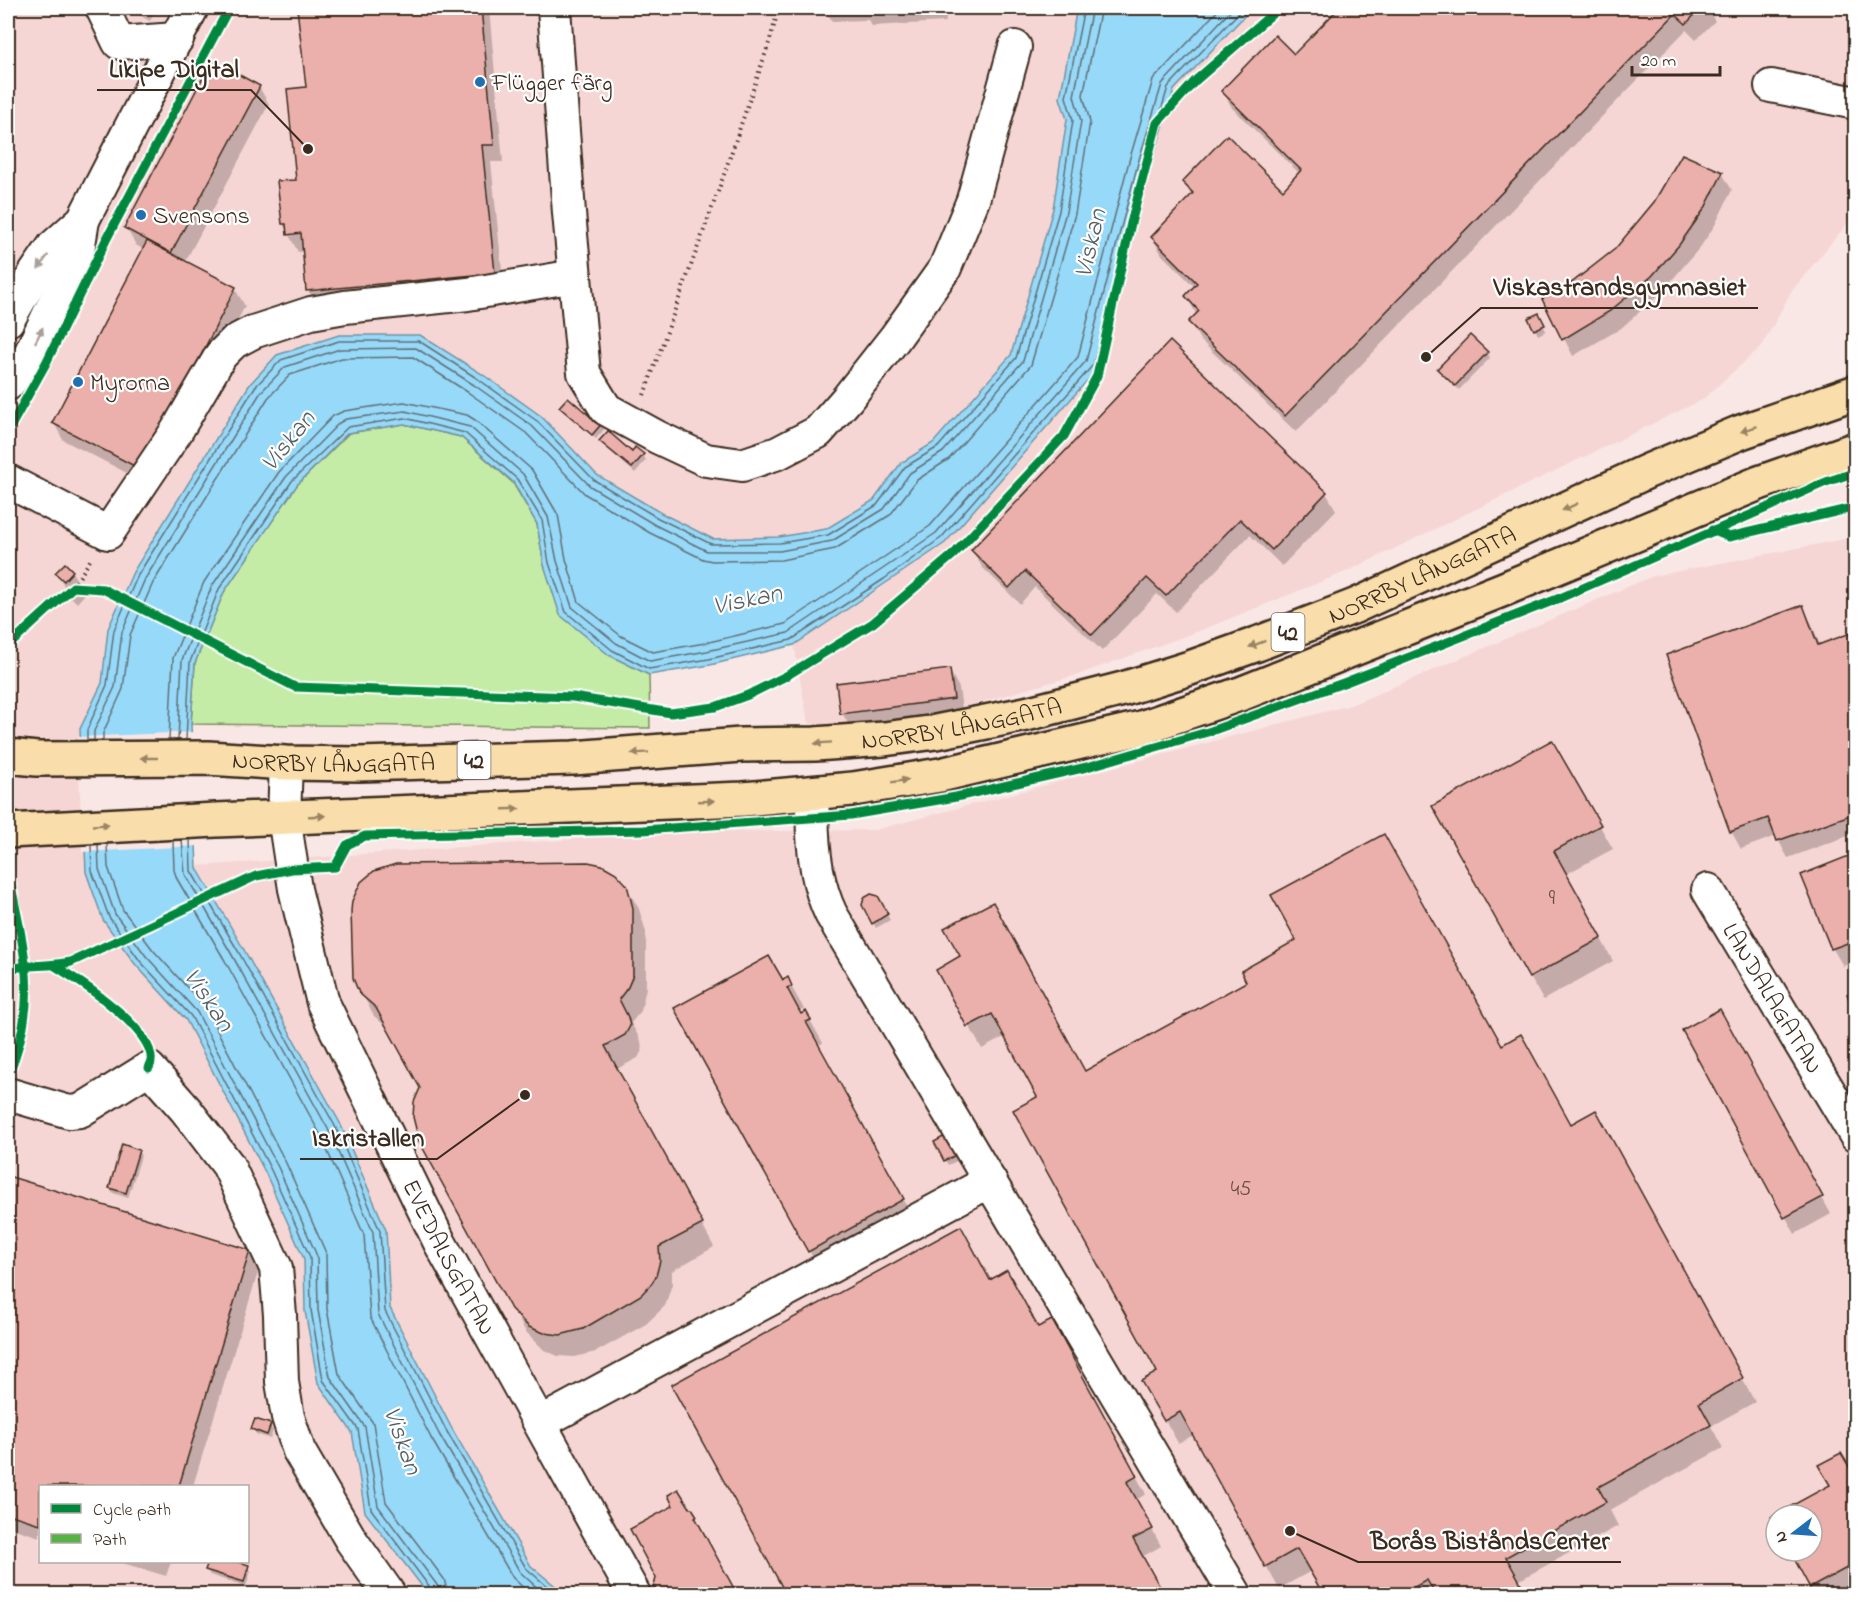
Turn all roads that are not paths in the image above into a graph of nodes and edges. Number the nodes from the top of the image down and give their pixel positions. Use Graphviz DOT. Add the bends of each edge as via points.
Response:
graph roads {
  1 [pos="102,8"];
  2 [pos="192,8"];
  3 [pos="554,8"];
  4 [pos="177,39"];
  5 [pos="1015,47"];
  6 [pos="1771,86"];
  7 [pos="1856,103"];
  8 [pos="82,220"];
  9 [pos="575,276"];
  10 [pos="8,320"];
  11 [pos="8,384"];
  12 [pos="1856,392"];
  13 [pos="1856,449"];
  14 [pos="12,483"];
  15 [pos="22,758"];
  16 [pos="286,763"];
  17 [pos="813,792"];
  18 [pos="284,817"];
  19 [pos="8,831"];
  20 [pos="1708,890"];
  21 [pos="8,1094"];
  22 [pos="1856,1137"];
  23 [pos="990,1181"];
  24 [pos="540,1423"];
  25 [pos="389,1594"];
  26 [pos="634,1594"];
  27 [pos="1235,1594"];
  1 -- 4 [label="street" via="119,43"];
  2 -- 4 [label="street"];
  3 -- 9 [label="street"];
  4 -- 8 [label="street"];
  5 -- 9 [label="street" via="973,200 945,268 818,432 778,453 742,465 706,460 606,409 584,373"];
  6 -- 7 [label="street"];
  8 -- 10 [label="street, one-way" via="54,247"];
  11 -- 8 [label="street, one-way" via="29,356 77,256"];
  9 -- 14 [label="street" via="468,294 310,313 234,342 221,355 176,432 108,533"];
  12 -- 16 [label="main road, NORRBY LÅNGGATA / 42, one-way" via="1741,432 1648,471 1290,632 1123,689 1026,714 936,732 815,744 741,745 573,758"];
  17 -- 13 [label="main road, NORRBY LÅNGGATA / 42, one-way" via="940,775 1141,728 1333,658 1760,483"];
  16 -- 15 [label="main road, NORRBY LÅNGGATA / 42, one-way" via="208,758"];
  16 -- 18 [label="street, EVEDALSGATAN"];
  18 -- 17 [label="main road, NORRBY LÅNGGATA / 42, one-way" via="732,800"];
  17 -- 23 [label="street" via="812,818 822,895"];
  19 -- 18 [label="main road, NORRBY LÅNGGATA / 42, one-way"];
  18 -- 24 [label="street, EVEDALSGATAN" via="295,889 323,1003 440,1243"];
  20 -- 22 [label="street, LANDALAGATAN"];
  21 -- 25 [label="street" via="69,1112 80,1111 149,1068 228,1165 276,1268 282,1382 299,1451 351,1540"];
  23 -- 24 [label="street"];
  23 -- 27 [label="street"];
  24 -- 26 [label="street, EVEDALSGATAN"];
}
